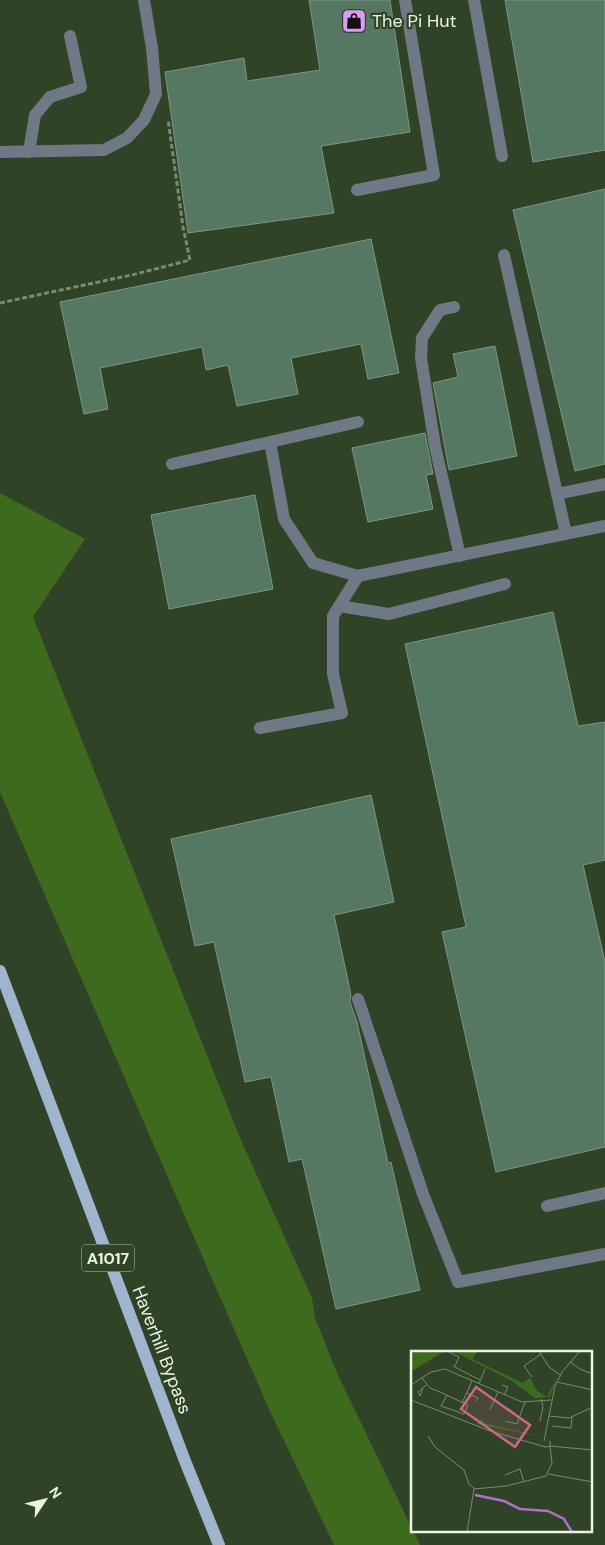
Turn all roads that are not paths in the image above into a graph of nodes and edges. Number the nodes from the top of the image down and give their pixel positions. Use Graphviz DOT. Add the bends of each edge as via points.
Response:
graph roads {
  1 [pos="144,0"];
  2 [pos="405,0"];
  3 [pos="474,0"];
  4 [pos="70,36"];
  5 [pos="0,152"];
  6 [pos="30,152"];
  7 [pos="502,156"];
  8 [pos="357,190"];
  9 [pos="504,256"];
  10 [pos="454,307"];
  11 [pos="358,422"];
  12 [pos="270,442"];
  13 [pos="172,464"];
  14 [pos="605,484"];
  15 [pos="557,494"];
  16 [pos="605,526"];
  17 [pos="566,534"];
  18 [pos="460,556"];
  19 [pos="358,576"];
  20 [pos="505,584"];
  21 [pos="339,606"];
  22 [pos="260,728"];
  23 [pos="0,970"];
  24 [pos="358,999"];
  25 [pos="605,1193"];
  26 [pos="548,1206"];
  27 [pos="605,1254"];
  28 [pos="220,1545"];
  1 -- 6 [label="street" via="156,94 144,120 127,138 104,150"];
  2 -- 8 [label="street" via="434,175"];
  3 -- 7 [label="street"];
  4 -- 6 [label="street" via="81,87 50,97 35,115"];
  5 -- 6 [label="street"];
  9 -- 15 [label="street"];
  10 -- 18 [label="street" via="440,310 430,325 422,338 421,358 435,446"];
  11 -- 12 [label="street"];
  12 -- 13 [label="street"];
  12 -- 19 [label="street" via="284,519 312,563"];
  14 -- 15 [label="street"];
  15 -- 17 [label="street"];
  16 -- 17 [label="street"];
  17 -- 18 [label="street"];
  18 -- 19 [label="street"];
  19 -- 21 [label="street"];
  20 -- 21 [label="street" via="388,614"];
  21 -- 22 [label="street" via="333,616 332,674 342,713"];
  23 -- 28 [label="main road, Haverhill Bypass / A1017" via="185,1461"];
  24 -- 27 [label="street" via="423,1194 458,1282"];
  25 -- 26 [label="street"];
}
